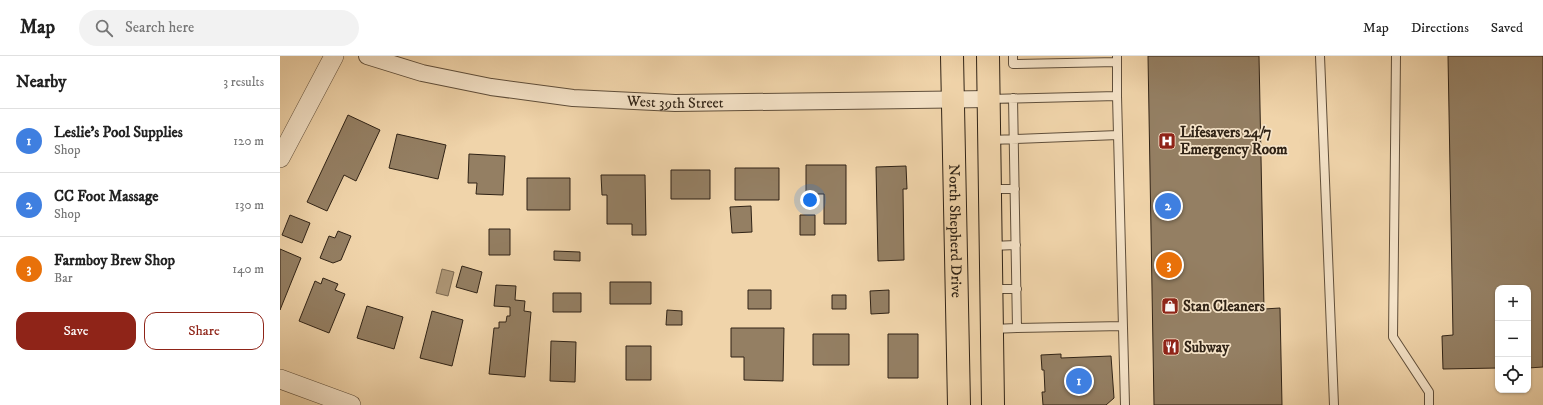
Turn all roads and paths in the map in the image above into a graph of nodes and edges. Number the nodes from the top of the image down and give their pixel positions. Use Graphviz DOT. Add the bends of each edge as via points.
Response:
graph roads {
  1 [pos="334,56"];
  2 [pos="366,56"];
  3 [pos="952,56"];
  4 [pos="988,56"];
  5 [pos="1013,56"];
  6 [pos="1320,56"];
  7 [pos="1396,56"];
  8 [pos="1117,59"];
  9 [pos="1117,96"];
  10 [pos="1013,98"];
  11 [pos="953,99"];
  12 [pos="989,99"];
  13 [pos="1118,135"];
  14 [pos="990,140"];
  15 [pos="1014,140"];
  16 [pos="280,158"];
  17 [pos="990,189"];
  18 [pos="1015,189"];
  19 [pos="1016,245"];
  20 [pos="991,246"];
  21 [pos="991,289"];
  22 [pos="1017,289"];
  23 [pos="1123,326"];
  24 [pos="1017,328"];
  25 [pos="992,329"];
  26 [pos="280,379"];
  27 [pos="351,405"];
  28 [pos="959,405"];
  29 [pos="993,405"];
  30 [pos="1125,405"];
  31 [pos="1334,405"];
  32 [pos="1429,405"];
  1 -- 16 [label="street"];
  2 -- 11 [label="street, West 39th Street" via="422,73 491,87 573,98 675,103"];
  3 -- 11 [label="main road, North Shepherd Drive"];
  4 -- 12 [label="main road"];
  5 -- 8 [label="lane" via="1013,64"];
  6 -- 31 [label="lane"];
  7 -- 32 [label="lane" via="1393,337 1429,392"];
  8 -- 9 [label="lane"];
  9 -- 10 [label="lane"];
  9 -- 13 [label="lane"];
  10 -- 12 [label="lane"];
  10 -- 15 [label="lane"];
  11 -- 12 [label="street, West 39th Street"];
  11 -- 28 [label="main road, North Shepherd Drive"];
  12 -- 14 [label="main road"];
  13 -- 15 [label="lane"];
  13 -- 23 [label="lane"];
  14 -- 15 [label="lane"];
  14 -- 17 [label="main road"];
  15 -- 18 [label="lane"];
  17 -- 18 [label="lane"];
  17 -- 20 [label="main road"];
  18 -- 19 [label="lane"];
  19 -- 20 [label="lane"];
  19 -- 22 [label="lane"];
  20 -- 21 [label="main road"];
  21 -- 22 [label="lane"];
  21 -- 25 [label="main road"];
  22 -- 24 [label="lane"];
  23 -- 24 [label="lane"];
  23 -- 30 [label="lane"];
  24 -- 25 [label="lane"];
  25 -- 29 [label="main road"];
  26 -- 27 [label="street"];
}
